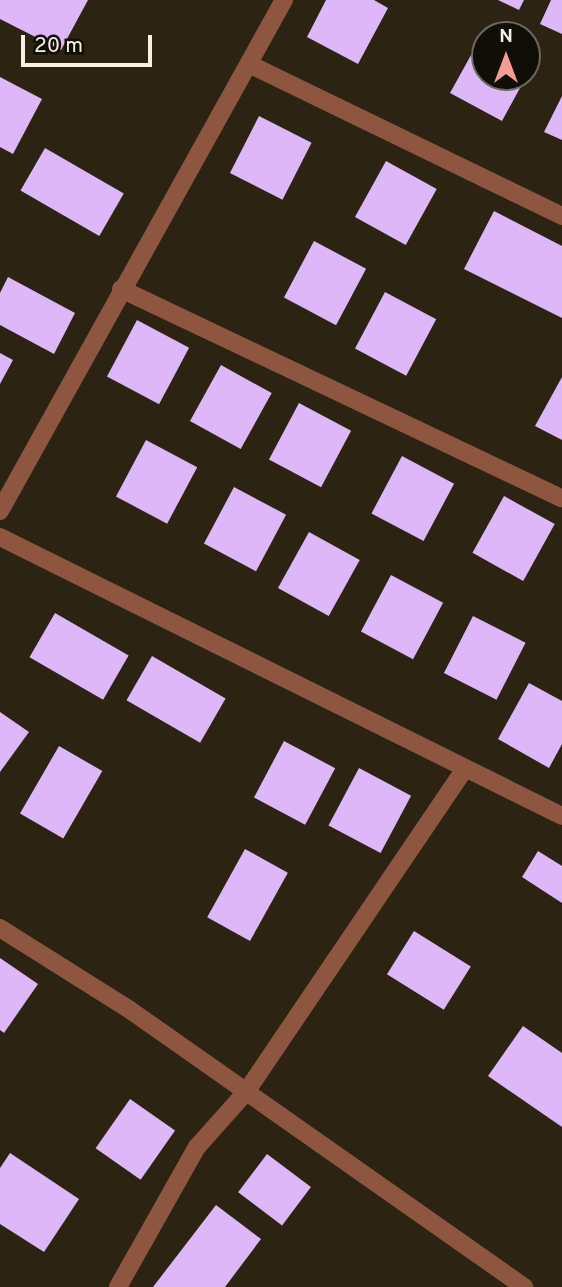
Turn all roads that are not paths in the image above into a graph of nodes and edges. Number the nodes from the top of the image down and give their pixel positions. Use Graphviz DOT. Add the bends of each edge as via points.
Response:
graph roads {
  1 [pos="285,0"];
  2 [pos="249,64"];
  3 [pos="562,216"];
  4 [pos="121,289"];
  5 [pos="562,498"];
  6 [pos="0,511"];
  7 [pos="0,537"];
  8 [pos="465,769"];
  9 [pos="562,816"];
  10 [pos="0,928"];
  11 [pos="246,1091"];
  12 [pos="118,1287"];
  13 [pos="524,1287"];
  1 -- 2 [label="street"];
  2 -- 3 [label="street"];
  2 -- 4 [label="street"];
  4 -- 5 [label="street"];
  4 -- 6 [label="street"];
  7 -- 8 [label="street"];
  8 -- 9 [label="street"];
  8 -- 11 [label="street"];
  10 -- 11 [label="street"];
  11 -- 12 [label="street" via="197,1147"];
  11 -- 13 [label="street"];
}
